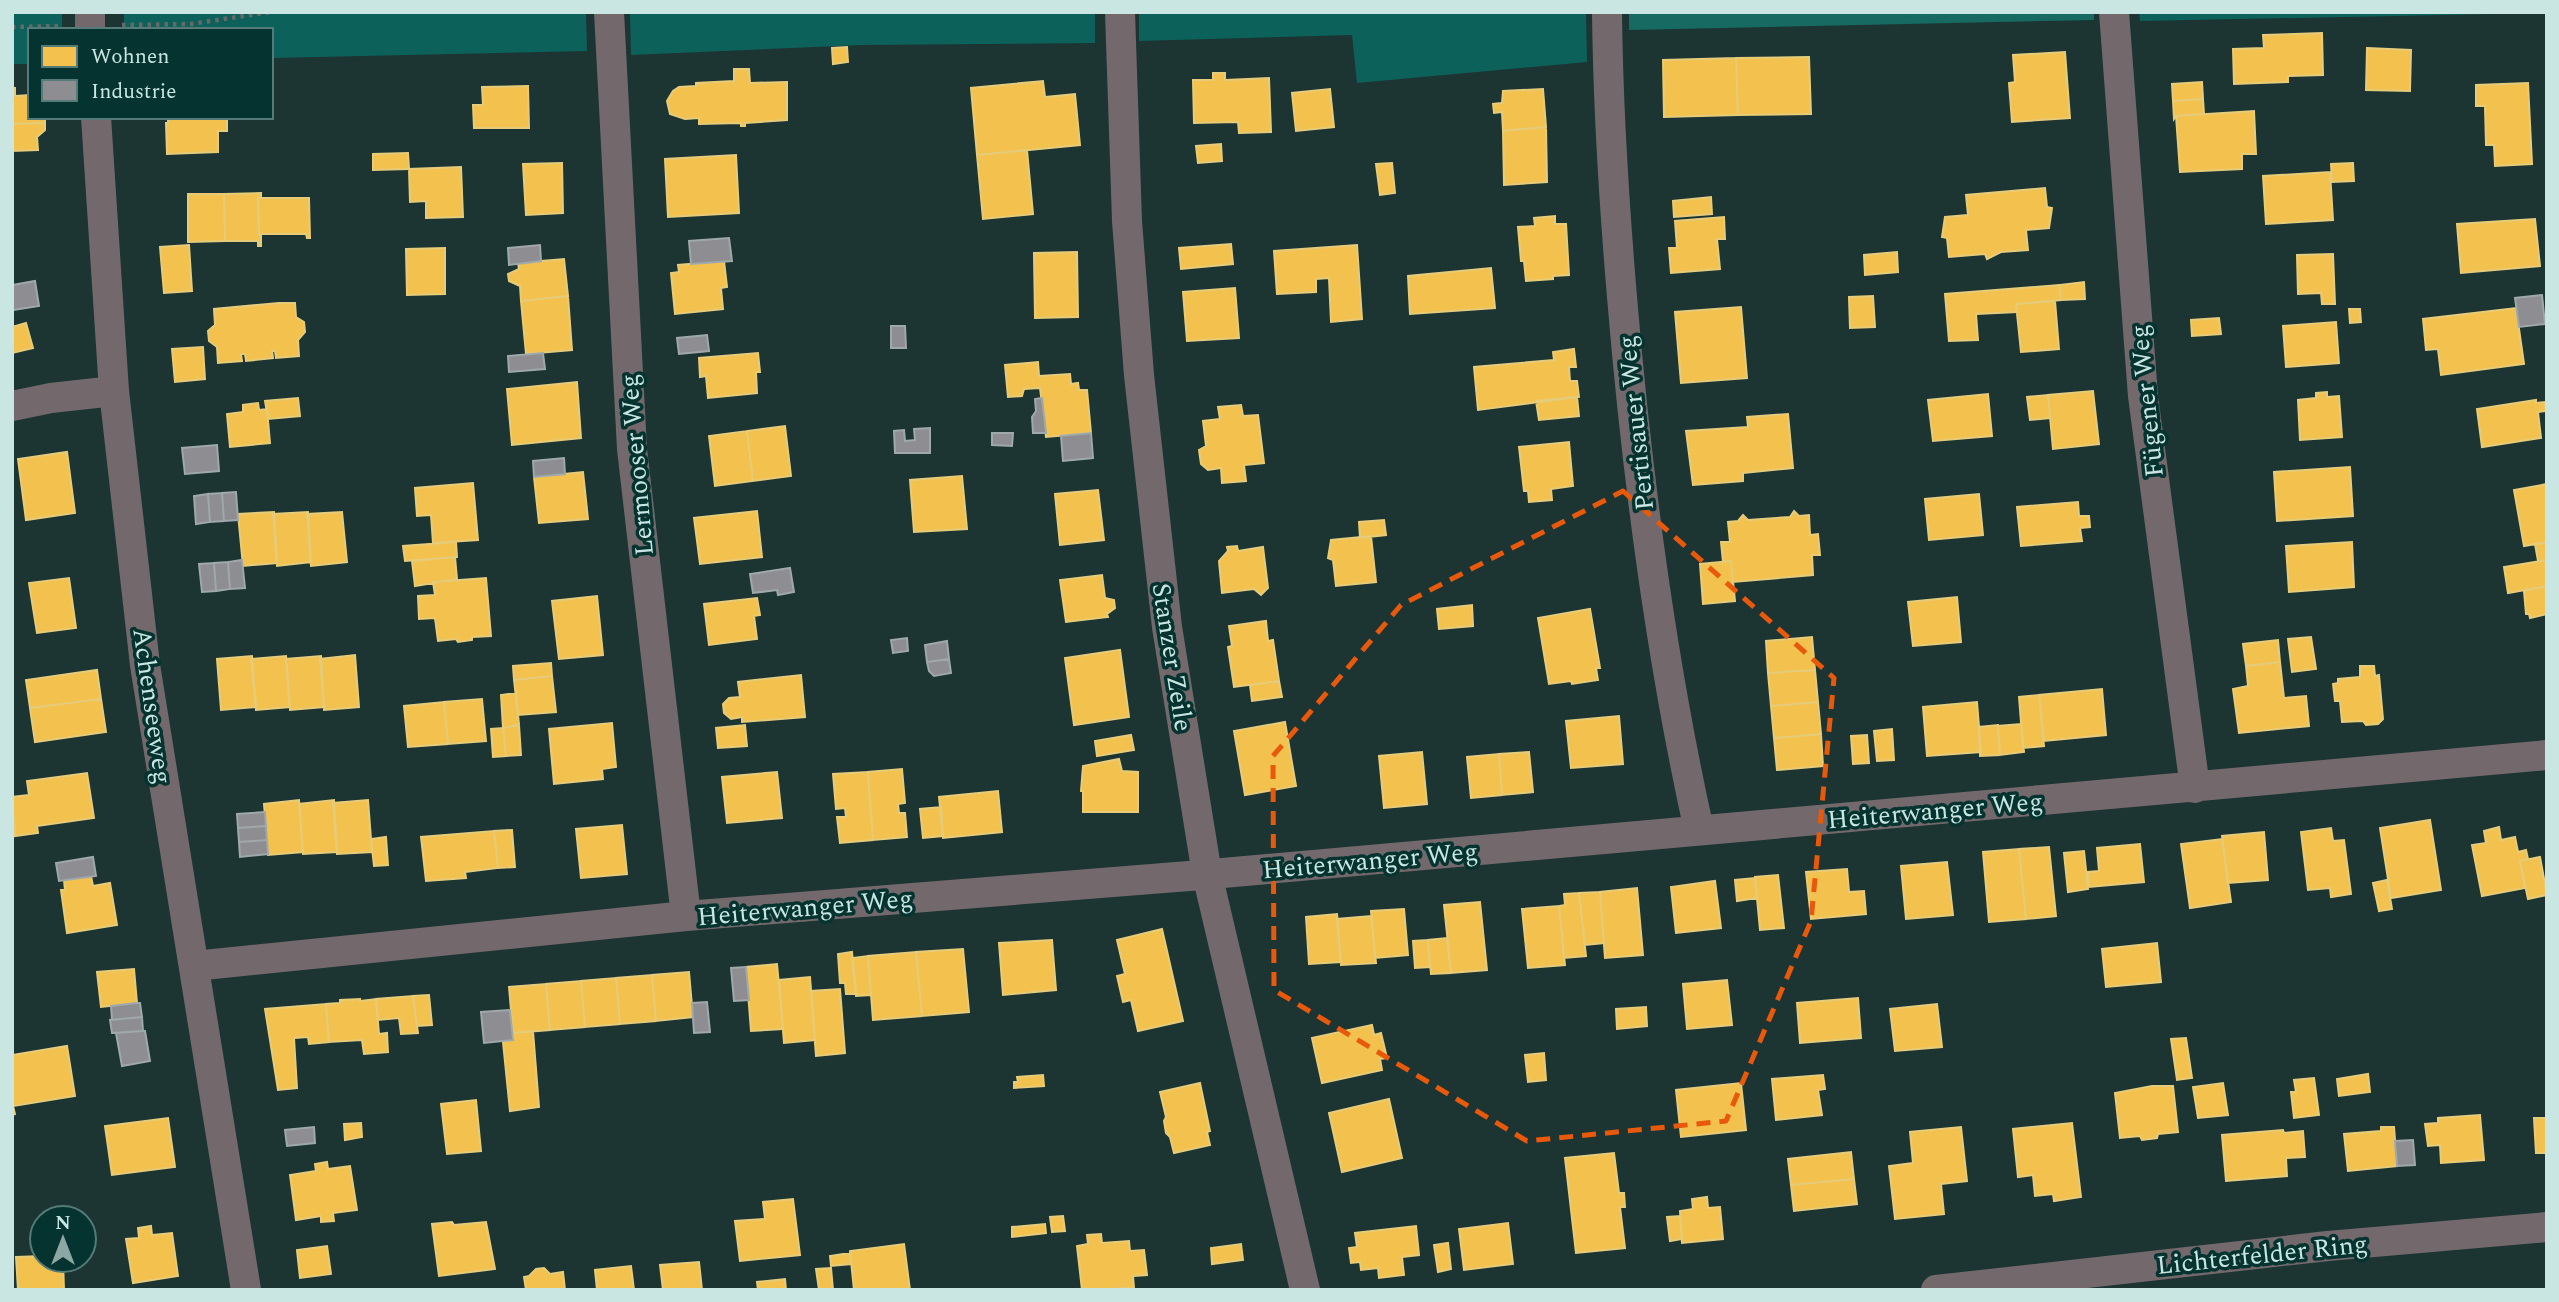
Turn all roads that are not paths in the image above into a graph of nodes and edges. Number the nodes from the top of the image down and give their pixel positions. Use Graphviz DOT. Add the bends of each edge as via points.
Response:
graph roads {
  1 [pos="609,12"];
  2 [pos="1119,12"];
  3 [pos="1606,12"];
  4 [pos="2114,12"];
  5 [pos="96,119"];
  6 [pos="114,391"];
  7 [pos="12,406"];
  8 [pos="2547,755"];
  9 [pos="2194,788"];
  10 [pos="1699,830"];
  11 [pos="1207,874"];
  12 [pos="687,916"];
  13 [pos="194,966"];
  14 [pos="2547,1227"];
  15 [pos="246,1290"];
  16 [pos="1305,1290"];
  17 [pos="1936,1290"];
  1 -- 12 [label="street, Lermooser Weg" via="632,449"];
  2 -- 11 [label="street, Stanzer Zeile" via="1127,221 1139,375 1167,627"];
  3 -- 10 [label="street, Pertisauer Weg" via="1613,194 1637,464 1671,691"];
  4 -- 9 [label="street, Fügener Weg" via="2143,396"];
  5 -- 6 [label="street, Achenseeweg"];
  6 -- 7 [label="street"];
  6 -- 13 [label="street, Achenseeweg" via="145,665"];
  8 -- 9 [label="street, Heiterwanger Weg"];
  9 -- 10 [label="street, Heiterwanger Weg"];
  10 -- 11 [label="street, Heiterwanger Weg"];
  11 -- 12 [label="street, Heiterwanger Weg"];
  11 -- 16 [label="street, Stanzer Zeile"];
  12 -- 13 [label="street, Heiterwanger Weg"];
  13 -- 15 [label="street, Achenseeweg"];
  14 -- 17 [label="street, Lichterfelder Ring" via="2328,1246"];
}
